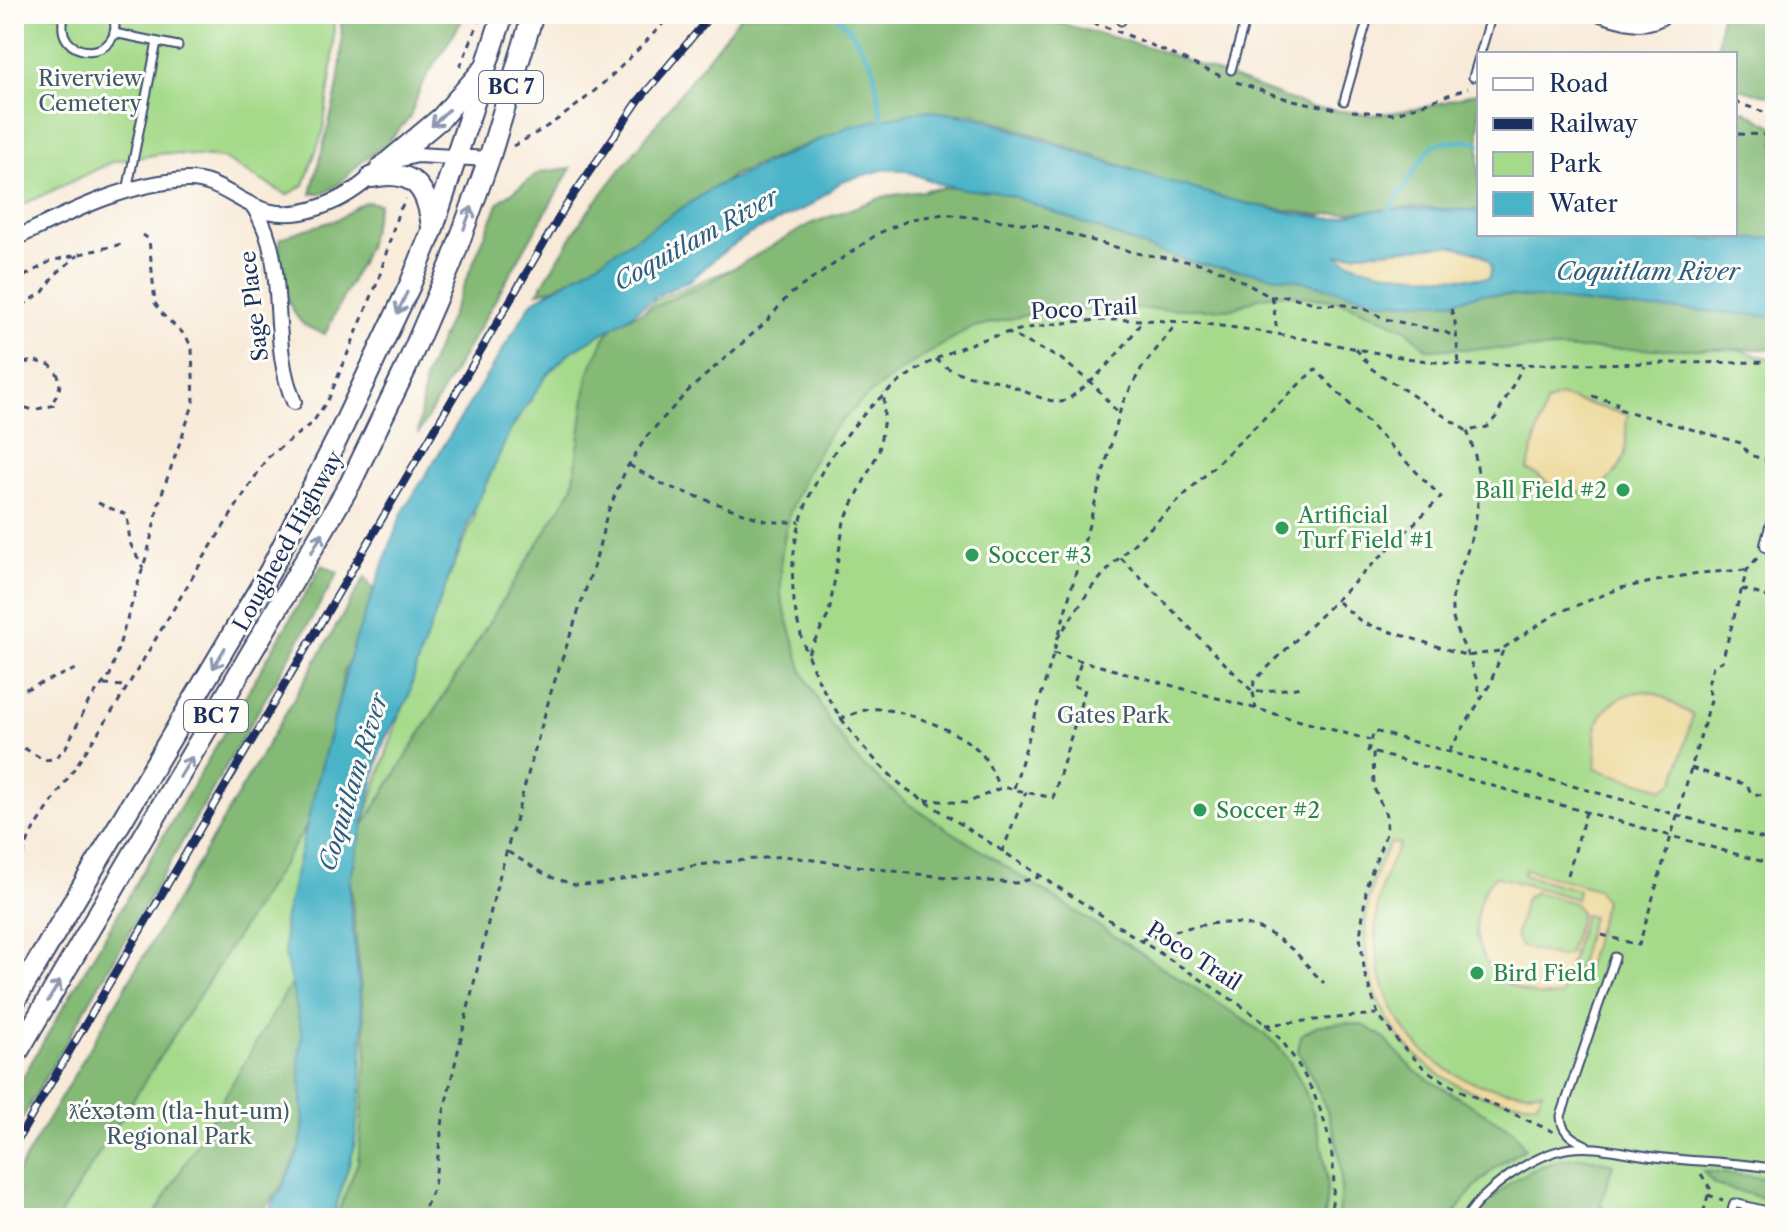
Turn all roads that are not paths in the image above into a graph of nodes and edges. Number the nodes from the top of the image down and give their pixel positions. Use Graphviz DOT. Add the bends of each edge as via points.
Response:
graph roads {
  1 [pos="65,14"];
  2 [pos="113,14"];
  3 [pos="503,14"];
  4 [pos="533,14"];
  5 [pos="1247,14"];
  6 [pos="1369,14"];
  7 [pos="1492,14"];
  8 [pos="1600,14"];
  9 [pos="1666,14"];
  10 [pos="114,33"];
  11 [pos="157,42"];
  12 [pos="178,46"];
  13 [pos="1481,52"];
  14 [pos="491,59"];
  15 [pos="1477,65"];
  16 [pos="1231,70"];
  17 [pos="1473,77"];
  18 [pos="1344,101"];
  19 [pos="457,157"];
  20 [pos="489,159"];
  21 [pos="376,172"];
  22 [pos="127,191"];
  23 [pos="254,207"];
  24 [pos="432,231"];
  25 [pos="14,239"];
  26 [pos="294,402"];
  27 [pos="1775,520"];
  28 [pos="1775,546"];
  29 [pos="1615,957"];
  30 [pos="20,980"];
  31 [pos="14,1002"];
  32 [pos="14,1058"];
  33 [pos="1592,1146"];
  34 [pos="1775,1169"];
  35 [pos="1775,1213"];
  36 [pos="1466,1218"];
  37 [pos="1730,1218"];
  1 -- 10 [label="lane" via="62,28 77,49 103,47"];
  2 -- 10 [label="lane"];
  3 -- 14 [label="main road, Lougheed Highway / BC 7"];
  4 -- 20 [label="main road, Lougheed Highway / BC 7"];
  5 -- 16 [label="lane"];
  6 -- 18 [label="lane"];
  7 -- 13 [label="lane"];
  8 -- 9 [label="street" via="1640,25"];
  10 -- 11 [label="lane"];
  11 -- 12 [label="lane"];
  11 -- 22 [label="lane"];
  14 -- 19 [label="main road, Lougheed Highway / BC 7"];
  14 -- 21 [label="main road, one-way" via="441,118"];
  15 -- 17 [label="lane"];
  19 -- 20 [label="street"];
  19 -- 21 [label="street" via="410,156"];
  19 -- 24 [label="main road, Lougheed Highway / BC 7"];
  32 -- 20 [label="main road, Lougheed Highway / BC 7, one-way" via="350,484 431,311"];
  21 -- 23 [label="street" via="336,201 311,210 282,213"];
  21 -- 24 [label="main road" via="395,173 419,186 428,202"];
  22 -- 23 [label="street" via="203,181"];
  22 -- 25 [label="street"];
  23 -- 26 [label="street, Sage Place" via="274,256 281,351"];
  24 -- 30 [label="main road, Lougheed Highway / BC 7, one-way" via="385,340 270,571"];
  27 -- 28 [label="street" via="1768,545"];
  29 -- 33 [label="lane" via="1561,1116 1573,1138"];
  30 -- 31 [label="main road, Lougheed Highway / BC 7"];
  33 -- 34 [label="lane"];
  33 -- 36 [label="lane" via="1553,1151 1526,1164 1488,1192"];
  35 -- 37 [label="lane" via="1734,1203"];
}
